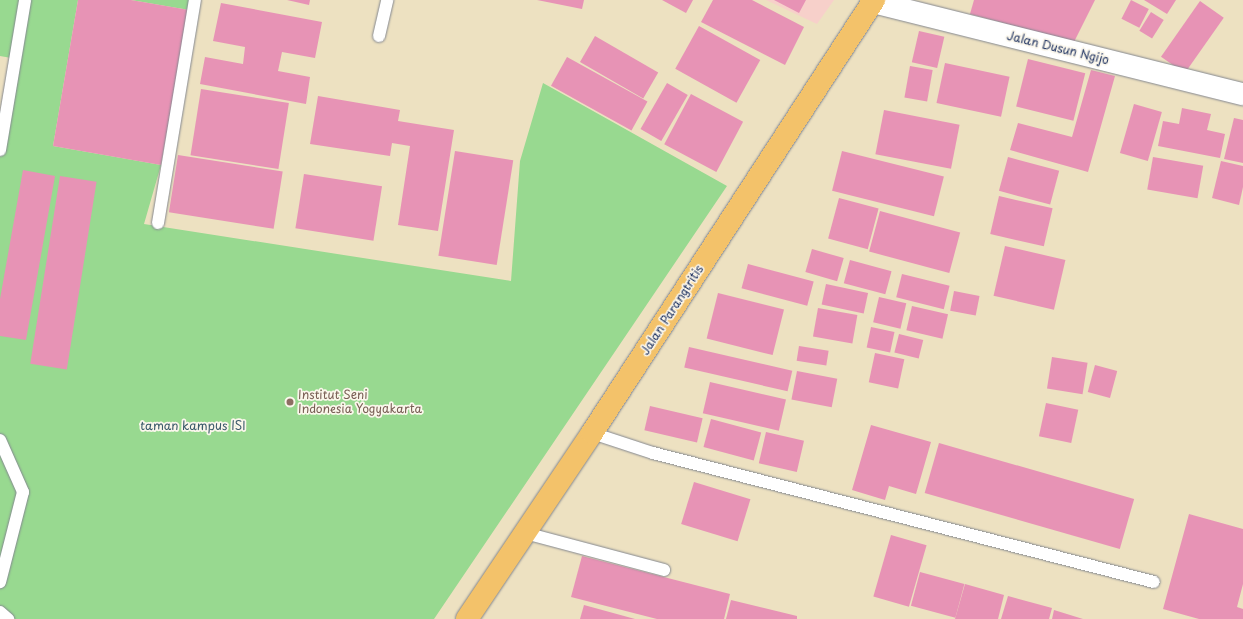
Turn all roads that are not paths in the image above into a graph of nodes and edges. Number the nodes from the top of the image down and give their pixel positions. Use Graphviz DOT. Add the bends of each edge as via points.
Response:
graph roads {
  1 [pos="25,0"];
  2 [pos="195,0"];
  3 [pos="387,0"];
  4 [pos="873,1"];
  5 [pos="379,36"];
  6 [pos="1243,94"];
  7 [pos="0,150"];
  8 [pos="158,223"];
  9 [pos="592,433"];
  10 [pos="0,440"];
  11 [pos="525,533"];
  12 [pos="664,570"];
  13 [pos="0,582"];
  14 [pos="1154,582"];
  15 [pos="0,612"];
  16 [pos="8,619"];
  17 [pos="467,619"];
  1 -- 7 [label="lane"];
  2 -- 8 [label="lane"];
  3 -- 5 [label="lane"];
  4 -- 6 [label="street, Jalan Dusun Ngijo"];
  4 -- 9 [label="main road, Jalan Parangtritis"];
  9 -- 11 [label="main road, Jalan Parangtritis"];
  9 -- 14 [label="lane" via="653,453"];
  10 -- 13 [label="lane" via="23,492"];
  11 -- 12 [label="lane"];
  11 -- 17 [label="main road, Jalan Parangtritis"];
  15 -- 16 [label="lane"];
}
